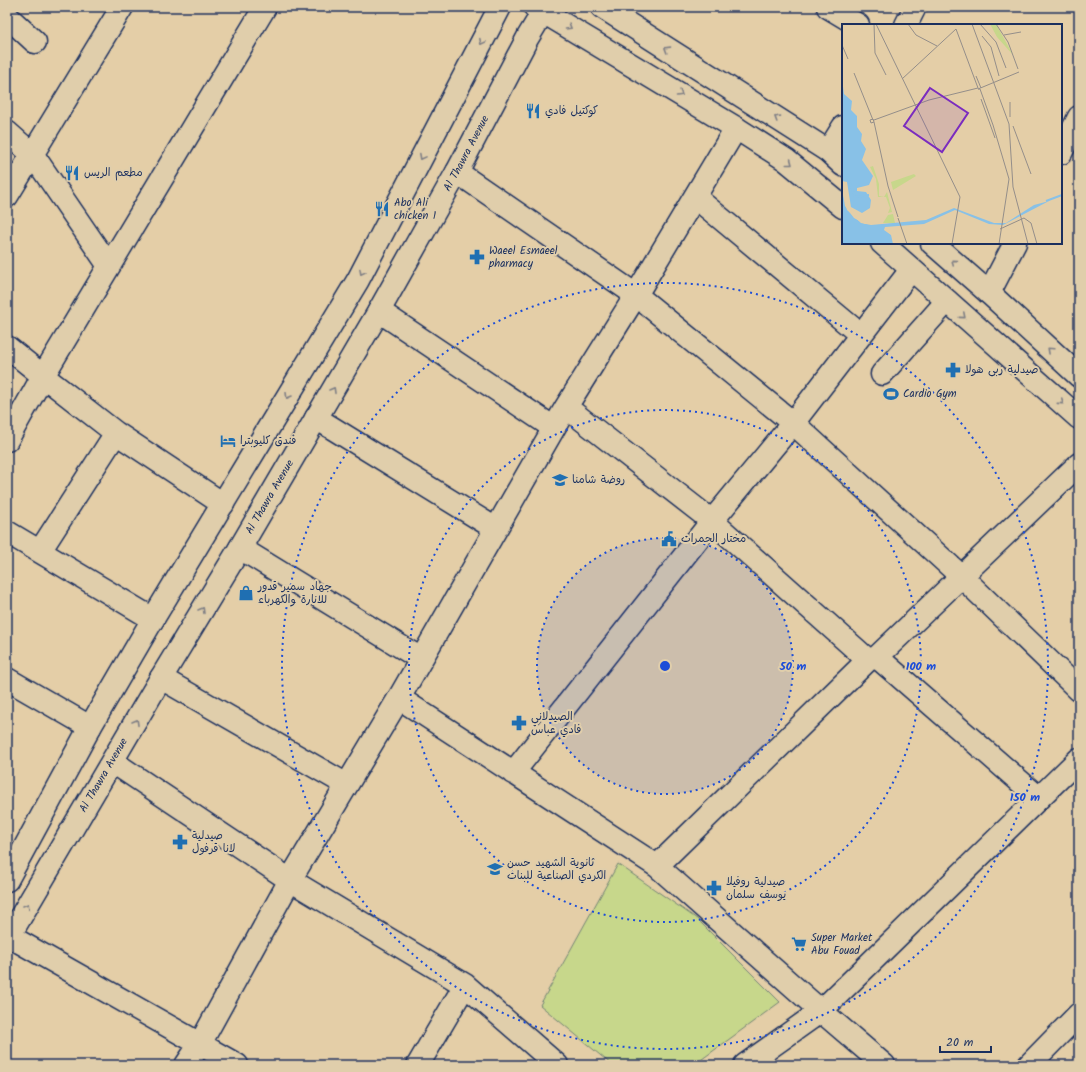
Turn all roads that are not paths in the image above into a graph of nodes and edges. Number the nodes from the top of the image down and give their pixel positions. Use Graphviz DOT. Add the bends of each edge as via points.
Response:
graph roads {
  1 [pos="122,7"];
  2 [pos="265,7"];
  3 [pos="500,7"];
  4 [pos="602,7"];
  5 [pos="828,7"];
  6 [pos="915,7"];
  7 [pos="541,9"];
  8 [pos="7,16"];
  9 [pos="856,24"];
  10 [pos="906,24"];
  11 [pos="35,42"];
  12 [pos="1079,117"];
  13 [pos="736,128"];
  14 [pos="842,131"];
  15 [pos="7,132"];
  16 [pos="1067,147"];
  17 [pos="33,155"];
  18 [pos="836,158"];
  19 [pos="457,172"];
  20 [pos="7,196"];
  21 [pos="695,197"];
  22 [pos="842,206"];
  23 [pos="883,244"];
  24 [pos="933,244"];
  25 [pos="1014,244"];
  26 [pos="109,266"];
  27 [pos="911,270"];
  28 [pos="989,293"];
  29 [pos="636,295"];
  30 [pos="947,301"];
  31 [pos="378,311"];
  32 [pos="861,335"];
  33 [pos="7,347"];
  34 [pos="882,374"];
  35 [pos="43,376"];
  36 [pos="1079,376"];
  37 [pos="566,407"];
  38 [pos="316,418"];
  39 [pos="1079,418"];
  40 [pos="793,423"];
  41 [pos="554,428"];
  42 [pos="116,433"];
  43 [pos="7,440"];
  44 [pos="1079,464"];
  45 [pos="223,504"];
  46 [pos="712,521"];
  47 [pos="496,529"];
  48 [pos="7,532"];
  49 [pos="240,548"];
  50 [pos="40,551"];
  51 [pos="960,576"];
  52 [pos="153,619"];
  53 [pos="421,659"];
  54 [pos="872,659"];
  55 [pos="161,678"];
  56 [pos="7,679"];
  57 [pos="1079,690"];
  58 [pos="399,698"];
  59 [pos="90,727"];
  60 [pos="1079,759"];
  61 [pos="113,762"];
  62 [pos="513,773"];
  63 [pos="347,785"];
  64 [pos="1039,798"];
  65 [pos="657,866"];
  66 [pos="7,880"];
  67 [pos="290,880"];
  68 [pos="8,938"];
  69 [pos="465,985"];
  70 [pos="821,1011"];
  71 [pos="1079,1014"];
  72 [pos="200,1044"];
  73 [pos="186,1065"];
  74 [pos="236,1065"];
  75 [pos="418,1065"];
  76 [pos="556,1065"];
  77 [pos="745,1065"];
  78 [pos="884,1065"];
  79 [pos="1029,1065"];
  1 -- 17 [label="street"];
  2 -- 26 [label="street"];
  3 -- 45 [label="street, one-way" via="358,280"];
  18 -- 4 [label="street, one-way"];
  5 -- 9 [label="street"];
  6 -- 10 [label="street"];
  7 -- 13 [label="street, one-way"];
  7 -- 19 [label="street, Al Thawra Avenue"];
  8 -- 11 [label="street"];
  12 -- 16 [label="street"];
  13 -- 21 [label="street"];
  13 -- 22 [label="street, one-way" via="786,160"];
  14 -- 18 [label="street"];
  15 -- 17 [label="street"];
  17 -- 20 [label="street"];
  17 -- 26 [label="street"];
  19 -- 29 [label="street"];
  19 -- 31 [label="street, Al Thawra Avenue"];
  21 -- 29 [label="street"];
  21 -- 32 [label="street"];
  23 -- 27 [label="street"];
  28 -- 24 [label="street, one-way"];
  25 -- 28 [label="street"];
  26 -- 35 [label="street"];
  27 -- 30 [label="street"];
  27 -- 32 [label="street"];
  36 -- 28 [label="street, one-way"];
  29 -- 37 [label="street"];
  29 -- 40 [label="street"];
  30 -- 34 [label="street"];
  30 -- 39 [label="street, one-way"];
  38 -- 31 [label="street, Al Thawra Avenue, one-way"];
  31 -- 41 [label="street"];
  32 -- 40 [label="street"];
  33 -- 35 [label="street"];
  35 -- 42 [label="street"];
  35 -- 43 [label="street"];
  37 -- 41 [label="street"];
  37 -- 46 [label="street"];
  38 -- 47 [label="street"];
  38 -- 49 [label="street, Al Thawra Avenue"];
  40 -- 46 [label="street"];
  40 -- 51 [label="street"];
  41 -- 47 [label="street"];
  42 -- 45 [label="street"];
  42 -- 50 [label="street"];
  44 -- 51 [label="street"];
  45 -- 52 [label="street"];
  46 -- 54 [label="street"];
  46 -- 62 [label="street"];
  47 -- 53 [label="street"];
  48 -- 50 [label="street"];
  49 -- 53 [label="street"];
  55 -- 49 [label="street, Al Thawra Avenue, one-way"];
  50 -- 52 [label="street"];
  51 -- 54 [label="street"];
  51 -- 57 [label="street"];
  52 -- 59 [label="street"];
  53 -- 58 [label="street"];
  54 -- 64 [label="street"];
  54 -- 65 [label="street"];
  61 -- 55 [label="street, Al Thawra Avenue, one-way"];
  55 -- 63 [label="street"];
  56 -- 59 [label="street"];
  58 -- 62 [label="street"];
  58 -- 63 [label="street"];
  59 -- 66 [label="street"];
  60 -- 64 [label="street"];
  61 -- 67 [label="street"];
  68 -- 61 [label="street, Al Thawra Avenue, one-way"];
  62 -- 65 [label="street"];
  63 -- 67 [label="street"];
  64 -- 70 [label="street"];
  65 -- 70 [label="street"];
  67 -- 69 [label="street"];
  67 -- 72 [label="street"];
  68 -- 72 [label="street"];
  69 -- 75 [label="street"];
  69 -- 76 [label="street"];
  70 -- 77 [label="street"];
  70 -- 78 [label="street"];
  71 -- 79 [label="street"];
  72 -- 73 [label="street"];
  72 -- 74 [label="street"];
}
